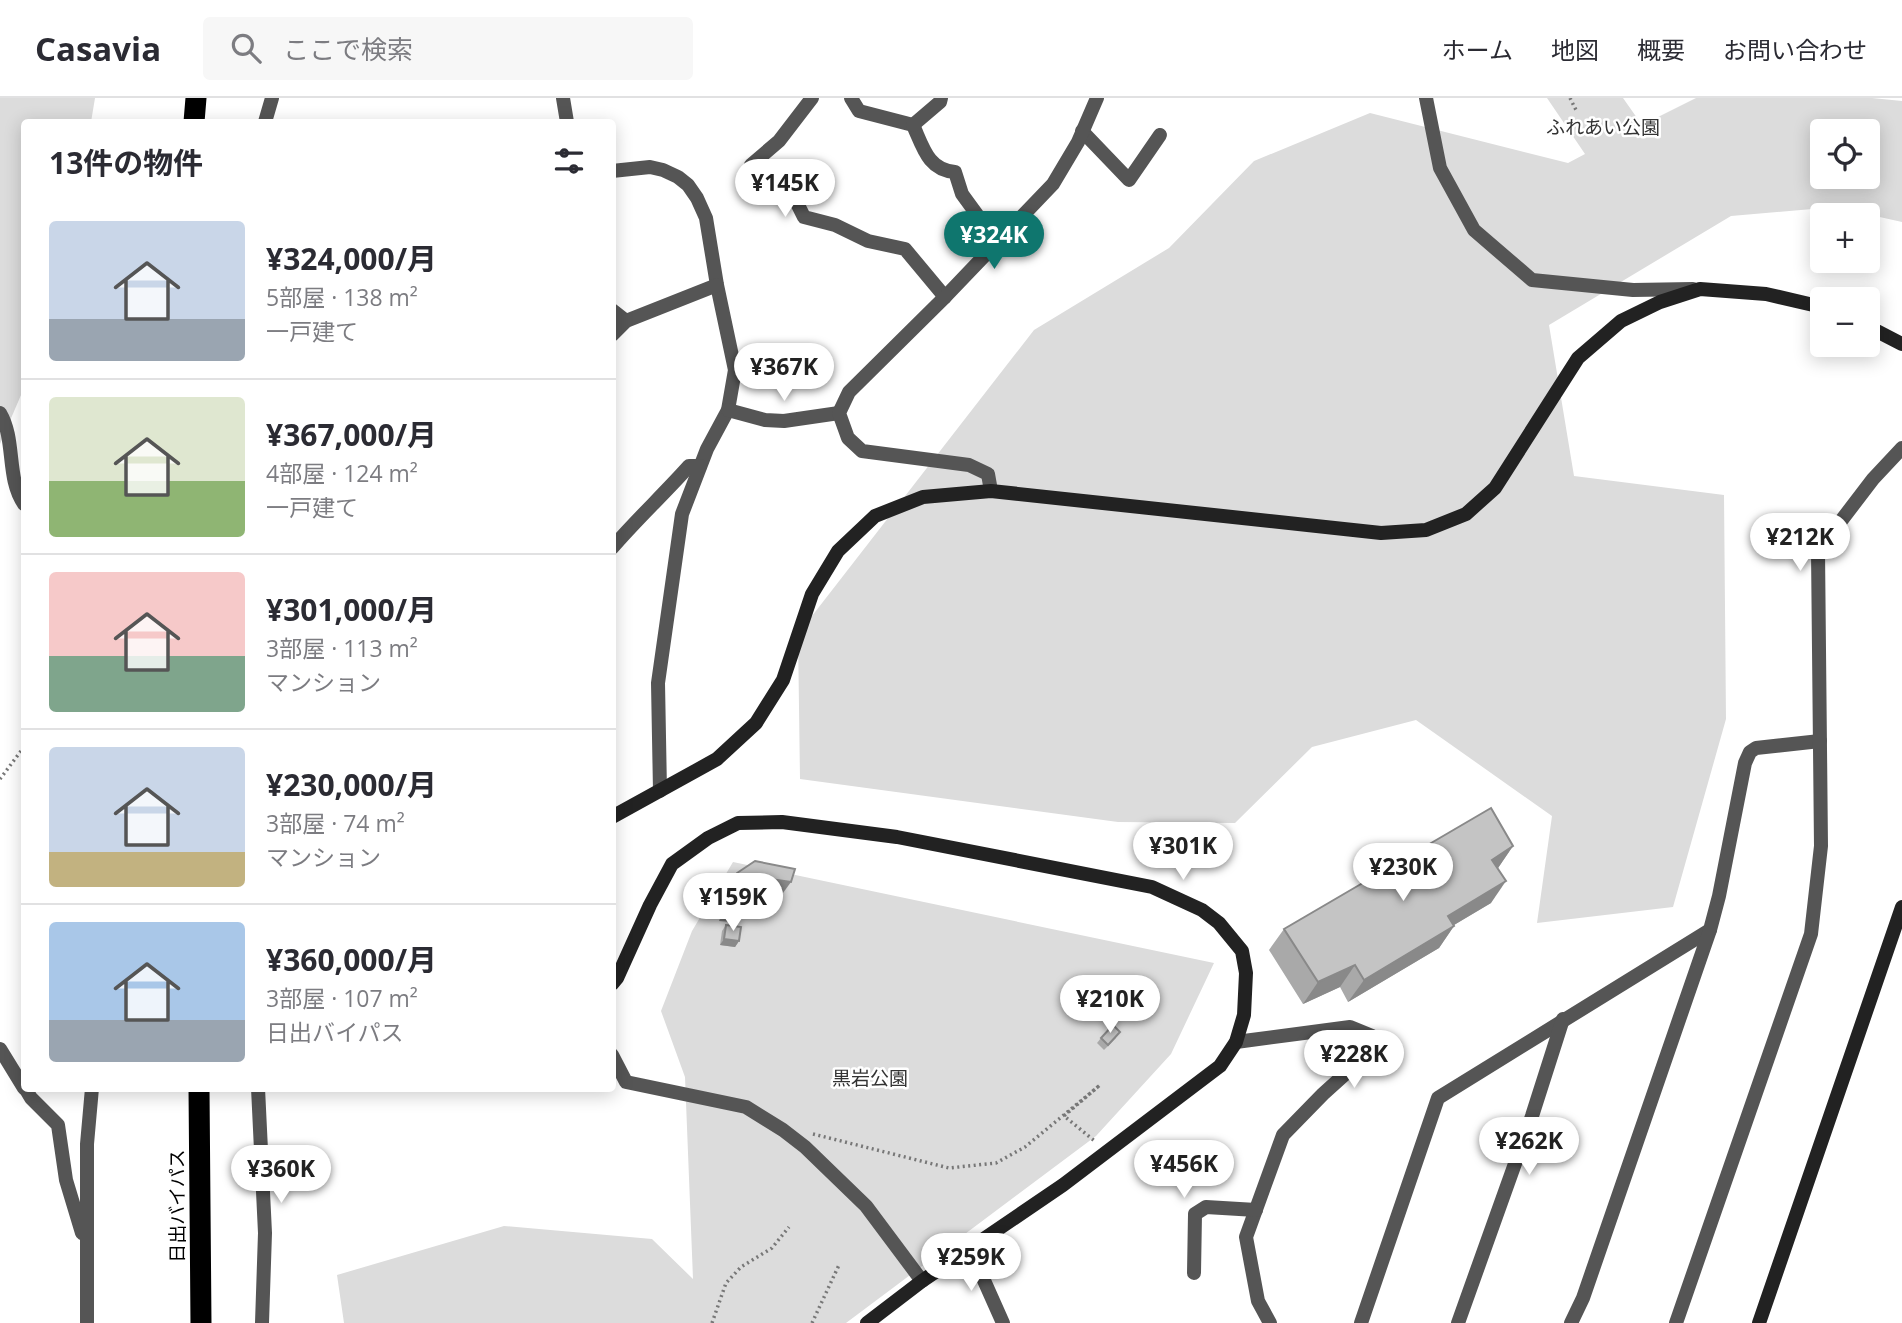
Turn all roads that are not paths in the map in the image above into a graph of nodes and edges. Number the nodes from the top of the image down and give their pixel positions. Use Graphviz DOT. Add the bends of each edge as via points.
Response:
graph roads {
  1 [pos="196,98"];
  2 [pos="272,98"];
  3 [pos="563,98"];
  4 [pos="812,98"];
  5 [pos="851,98"];
  6 [pos="941,98"];
  7 [pos="1097,98"];
  8 [pos="1426,98"];
  9 [pos="194,119"];
  10 [pos="266,119"];
  11 [pos="567,119"];
  12 [pos="913,125"];
  13 [pos="1082,131"];
  14 [pos="1160,135"];
  15 [pos="616,171"];
  16 [pos="997,243"];
  17 [pos="717,285"];
  18 [pos="1700,289"];
  19 [pos="945,297"];
  20 [pos="1810,304"];
  21 [pos="616,313"];
  22 [pos="626,321"];
  23 [pos="616,331"];
  24 [pos="1880,333"];
  25 [pos="1902,344"];
  26 [pos="728,410"];
  27 [pos="0,413"];
  28 [pos="839,413"];
  29 [pos="1902,449"];
  30 [pos="700,466"];
  31 [pos="991,491"];
  32 [pos="21,497"];
  33 [pos="616,543"];
  34 [pos="1819,741"];
  35 [pos="660,791"];
  36 [pos="616,815"];
  37 [pos="1902,907"];
  38 [pos="1710,930"];
  39 [pos="616,979"];
  40 [pos="1563,1019"];
  41 [pos="1236,1042"];
  42 [pos="0,1049"];
  43 [pos="616,1063"];
  44 [pos="21,1082"];
  45 [pos="27,1092"];
  46 [pos="92,1092"];
  47 [pos="199,1092"];
  48 [pos="258,1092"];
  49 [pos="1256,1210"];
  50 [pos="86,1247"];
  51 [pos="970,1249"];
  52 [pos="1194,1273"];
  53 [pos="922,1281"];
  54 [pos="87,1323"];
  55 [pos="201,1323"];
  56 [pos="262,1323"];
  57 [pos="867,1323"];
  58 [pos="1003,1323"];
  59 [pos="1270,1323"];
  60 [pos="1361,1323"];
  61 [pos="1458,1323"];
  62 [pos="1571,1323"];
  63 [pos="1676,1323"];
  64 [pos="1759,1323"];
  1 -- 9 [label="highway"];
  2 -- 10 [label="street"];
  3 -- 11 [label="street"];
  4 -- 19 [label="street" via="779,141 751,165 796,201 804,217 905,249"];
  5 -- 12 [label="street" via="859,111"];
  6 -- 12 [label="street"];
  7 -- 13 [label="street"];
  8 -- 18 [label="street" via="1440,169 1474,230 1532,280 1633,290"];
  12 -- 16 [label="street" via="927,156 942,171 955,172 962,194"];
  13 -- 14 [label="street" via="1129,180"];
  13 -- 16 [label="street" via="1053,184"];
  15 -- 17 [label="street" via="650,167 688,185 706,218"];
  16 -- 19 [label="street"];
  17 -- 22 [label="street"];
  17 -- 26 [label="street" via="734,370"];
  18 -- 20 [label="street" via="1766,294"];
  18 -- 31 [label="street" via="1621,321 1578,358 1494,488 1466,514 1426,530 1381,533"];
  19 -- 28 [label="street" via="849,392"];
  21 -- 22 [label="street"];
  22 -- 23 [label="street"];
  24 -- 25 [label="street"];
  26 -- 28 [label="street" via="784,421"];
  26 -- 30 [label="street"];
  27 -- 32 [label="street"];
  28 -- 31 [label="street" via="848,438 862,451 969,465 988,474"];
  29 -- 34 [label="street" via="1818,551"];
  30 -- 33 [label="street" via="688,466"];
  30 -- 35 [label="street" via="682,514 658,683"];
  31 -- 35 [label="street" via="923,497 875,516 838,551 812,594 783,680 756,723 717,760"];
  34 -- 38 [label="street" via="1750,752"];
  34 -- 63 [label="street" via="1821,846 1811,934"];
  35 -- 36 [label="street"];
  37 -- 64 [label="street"];
  38 -- 40 [label="street"];
  38 -- 62 [label="street"];
  39 -- 41 [label="street" via="673,864 738,823 782,822 897,837 1152,887 1202,910 1242,951 1244,1015"];
  40 -- 60 [label="street" via="1438,1098"];
  40 -- 61 [label="street"];
  41 -- 49 [label="street" via="1350,1027 1372,1036 1374,1048 1283,1135"];
  41 -- 51 [label="street" via="1220,1066"];
  42 -- 44 [label="street"];
  43 -- 53 [label="street" via="626,1082 746,1107 783,1130 866,1206"];
  45 -- 50 [label="street" via="58,1125 66,1180"];
  46 -- 50 [label="street"];
  47 -- 55 [label="highway, 日出バイパス"];
  48 -- 56 [label="street" via="265,1233"];
  49 -- 52 [label="street" via="1206,1207 1195,1214"];
  49 -- 59 [label="street" via="1246,1237 1258,1301"];
  50 -- 54 [label="street"];
  51 -- 53 [label="street"];
  51 -- 58 [label="street"];
  53 -- 57 [label="street"];
}
